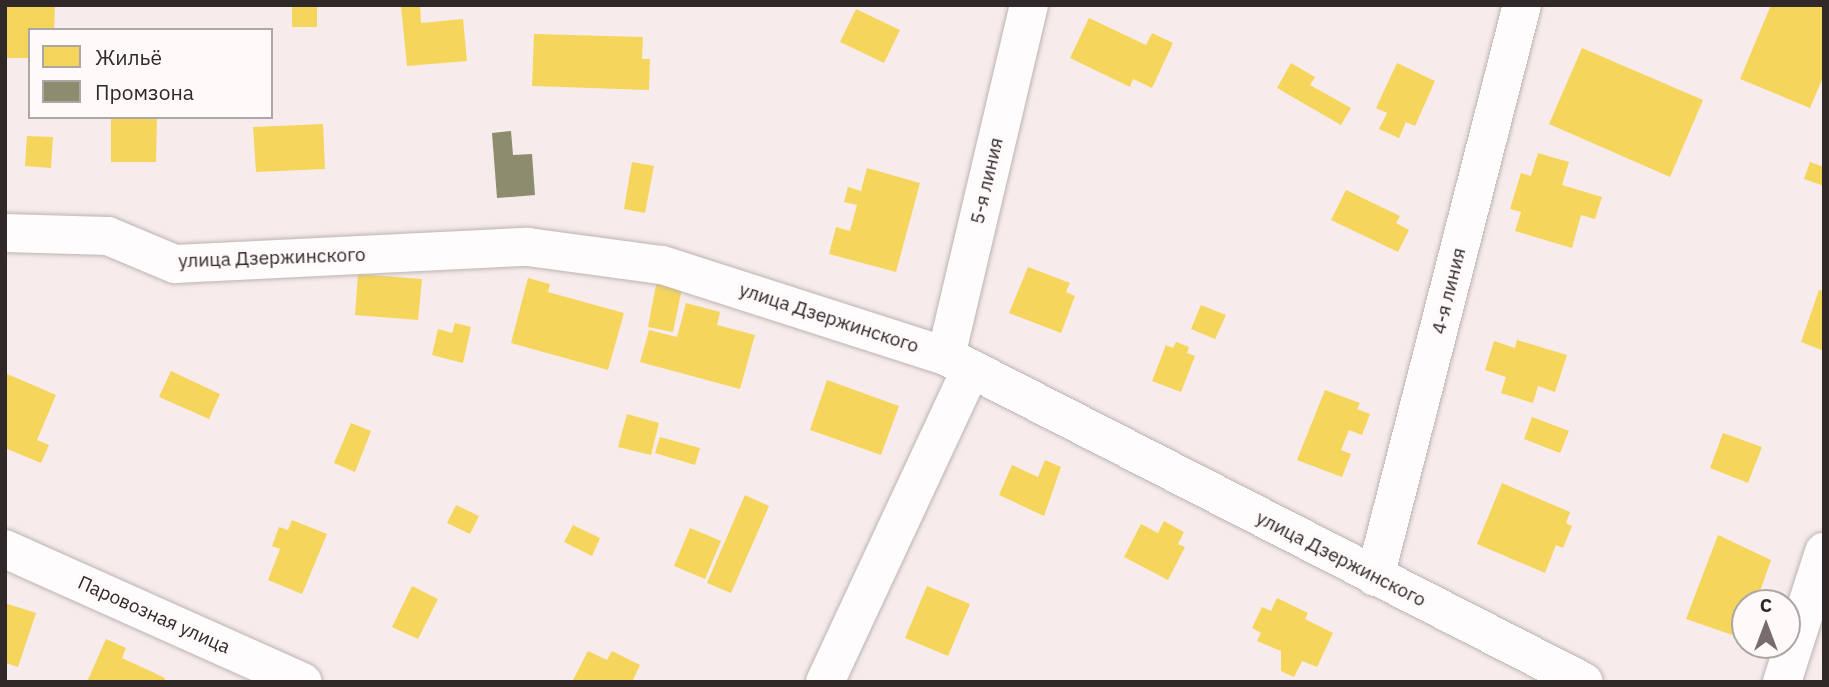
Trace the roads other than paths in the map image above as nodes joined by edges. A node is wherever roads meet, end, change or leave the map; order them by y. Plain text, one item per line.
1 (1029, 5) edge
2 (1522, 5) edge
3 (5, 233) edge
4 (959, 363) junction
5 (5, 549) edge
6 (1824, 551) edge
7 (1375, 577) junction
8 (303, 682) edge
9 (825, 682) edge
10 (1584, 682) edge
11 (1782, 682) edge

1 - 4 street, 5-я линия
2 - 7 street, 4-я линия
3 - 4 street, улица Дзержинского
4 - 7 street, улица Дзержинского
4 - 9 street, 5-я линия
5 - 8 street, Паровозная улица
6 - 11 street
7 - 10 street, улица Дзержинского

